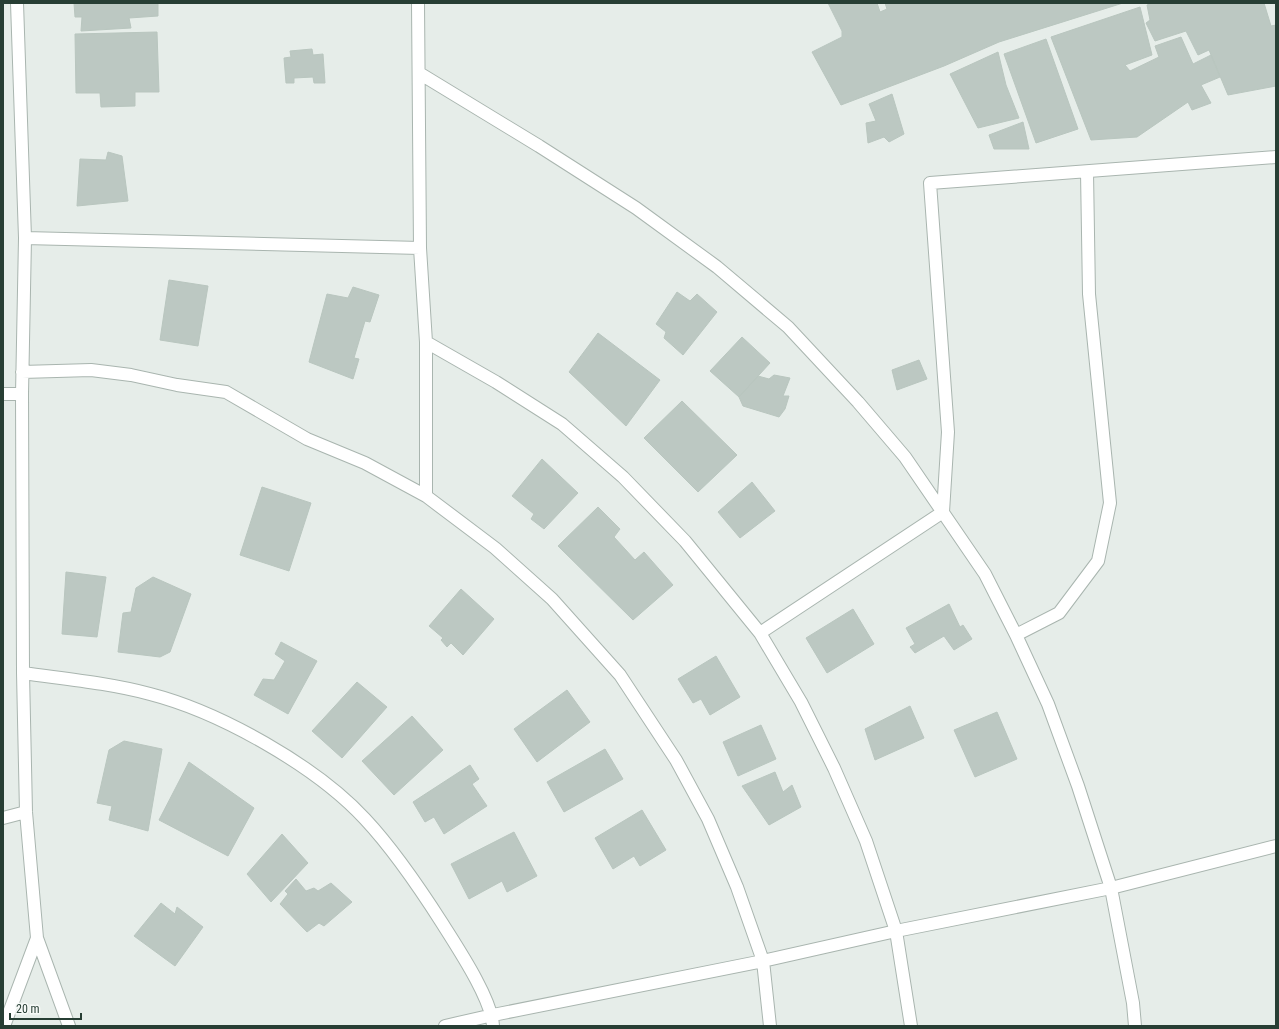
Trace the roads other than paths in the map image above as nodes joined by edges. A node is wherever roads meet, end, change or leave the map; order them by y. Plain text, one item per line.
1 (17, 3) edge
2 (418, 3) edge
3 (419, 73) junction
4 (1276, 156) edge
5 (1087, 172) junction
6 (25, 238) junction
7 (420, 248) junction
8 (426, 342) junction
9 (22, 372) junction
10 (3, 394) edge
11 (22, 394) junction
12 (426, 496) junction
13 (944, 512) junction
14 (760, 633) junction
15 (1016, 635) junction
16 (23, 673) junction
17 (26, 812) junction
18 (3, 818) edge
19 (1276, 846) edge
20 (1111, 888) junction
21 (896, 930) junction
22 (37, 938) junction
23 (763, 961) junction
24 (493, 1020) edge
25 (4, 1026) edge
26 (69, 1026) edge
27 (445, 1026) edge
28 (770, 1026) edge
29 (912, 1026) edge
30 (1135, 1026) edge

1 - 6 street
2 - 3 street
3 - 7 street
3 - 13 street
4 - 5 street
5 - 13 street
5 - 15 street
6 - 7 street
6 - 9 street
7 - 8 street
8 - 12 street
8 - 14 street
9 - 11 street
9 - 12 street
10 - 11 street
11 - 16 street
12 - 23 street
13 - 14 street
13 - 15 street
14 - 21 street
15 - 20 street
16 - 17 street
16 - 24 street
17 - 18 street
17 - 22 street
19 - 20 street
20 - 21 street
20 - 30 street
21 - 23 street
21 - 29 street
22 - 25 street
22 - 26 street
23 - 24 street
23 - 28 street
24 - 27 street

